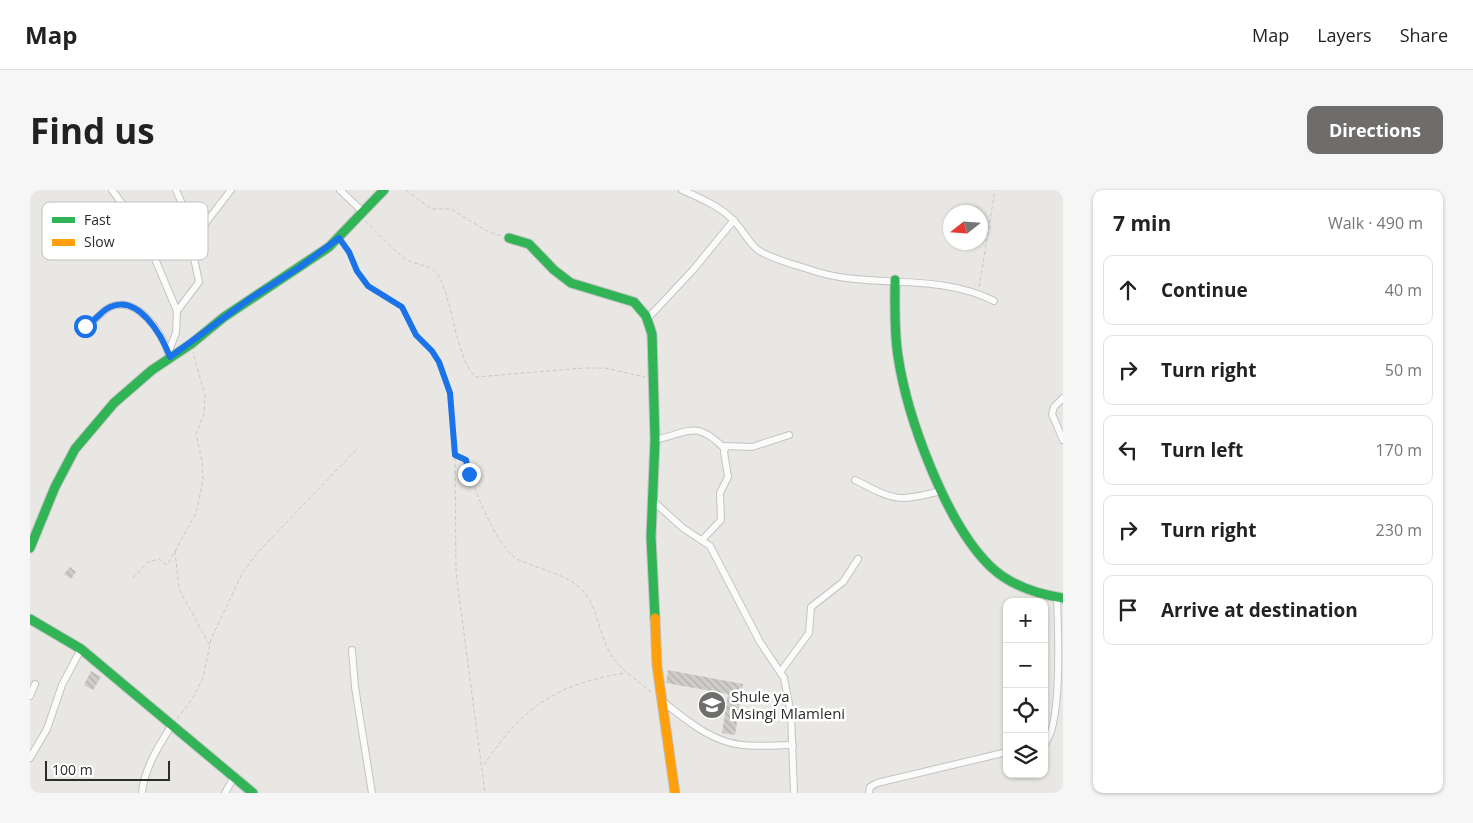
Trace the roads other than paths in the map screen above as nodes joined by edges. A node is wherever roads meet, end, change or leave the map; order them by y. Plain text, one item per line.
1 (112, 190) edge
2 (176, 190) edge
3 (231, 190) edge
4 (340, 190) edge
5 (384, 190) edge
6 (682, 190) edge
7 (121, 202) edge
8 (182, 202) edge
9 (361, 214) junction
10 (208, 220) edge
11 (734, 220) junction
12 (509, 238) road end
13 (155, 260) edge
14 (194, 260) edge
15 (895, 280) junction
16 (994, 301) dead end
17 (177, 311) junction
18 (648, 318) junction
19 (85, 326) dead end
20 (169, 355) junction
21 (1063, 398) edge
22 (790, 434) dead end
23 (656, 440) junction
24 (1063, 440) edge
25 (724, 448) junction
26 (855, 480) dead end
27 (941, 491) junction
28 (653, 501) junction
29 (702, 540) junction
30 (30, 548) edge
31 (858, 559) dead end
32 (1060, 597) edge
33 (30, 619) edge
34 (81, 649) junction
35 (352, 650) dead end
36 (781, 671) junction
37 (35, 684) dead end
38 (30, 696) edge
39 (662, 700) junction
40 (172, 725) junction
41 (1048, 740) edge
42 (793, 745) junction
43 (1003, 753) edge
44 (30, 758) edge
45 (234, 777) junction
46 (142, 793) edge
47 (225, 793) edge
48 (253, 793) edge
49 (372, 793) edge
50 (674, 793) edge
51 (794, 793) edge
52 (868, 793) edge

1 - 7 street
2 - 8 street
3 - 10 street
4 - 9 street
5 - 9 street
6 - 11 street
9 - 20 street
11 - 15 street
11 - 18 street
12 - 18 street
13 - 17 street
14 - 17 street
15 - 16 street
15 - 27 street
17 - 20 street
18 - 23 street
19 - 20 street
20 - 30 street
21 - 24 street
22 - 25 street
23 - 25 street
23 - 28 street
25 - 29 street
26 - 27 street
27 - 32 street
28 - 29 street
28 - 39 street
29 - 36 street
31 - 36 street
32 - 41 street
33 - 34 street
34 - 40 street
34 - 44 street
35 - 49 street
36 - 42 street
37 - 38 street
39 - 42 street
39 - 50 street
40 - 45 street
40 - 46 street
42 - 51 street
43 - 52 street
45 - 47 street
45 - 48 street

